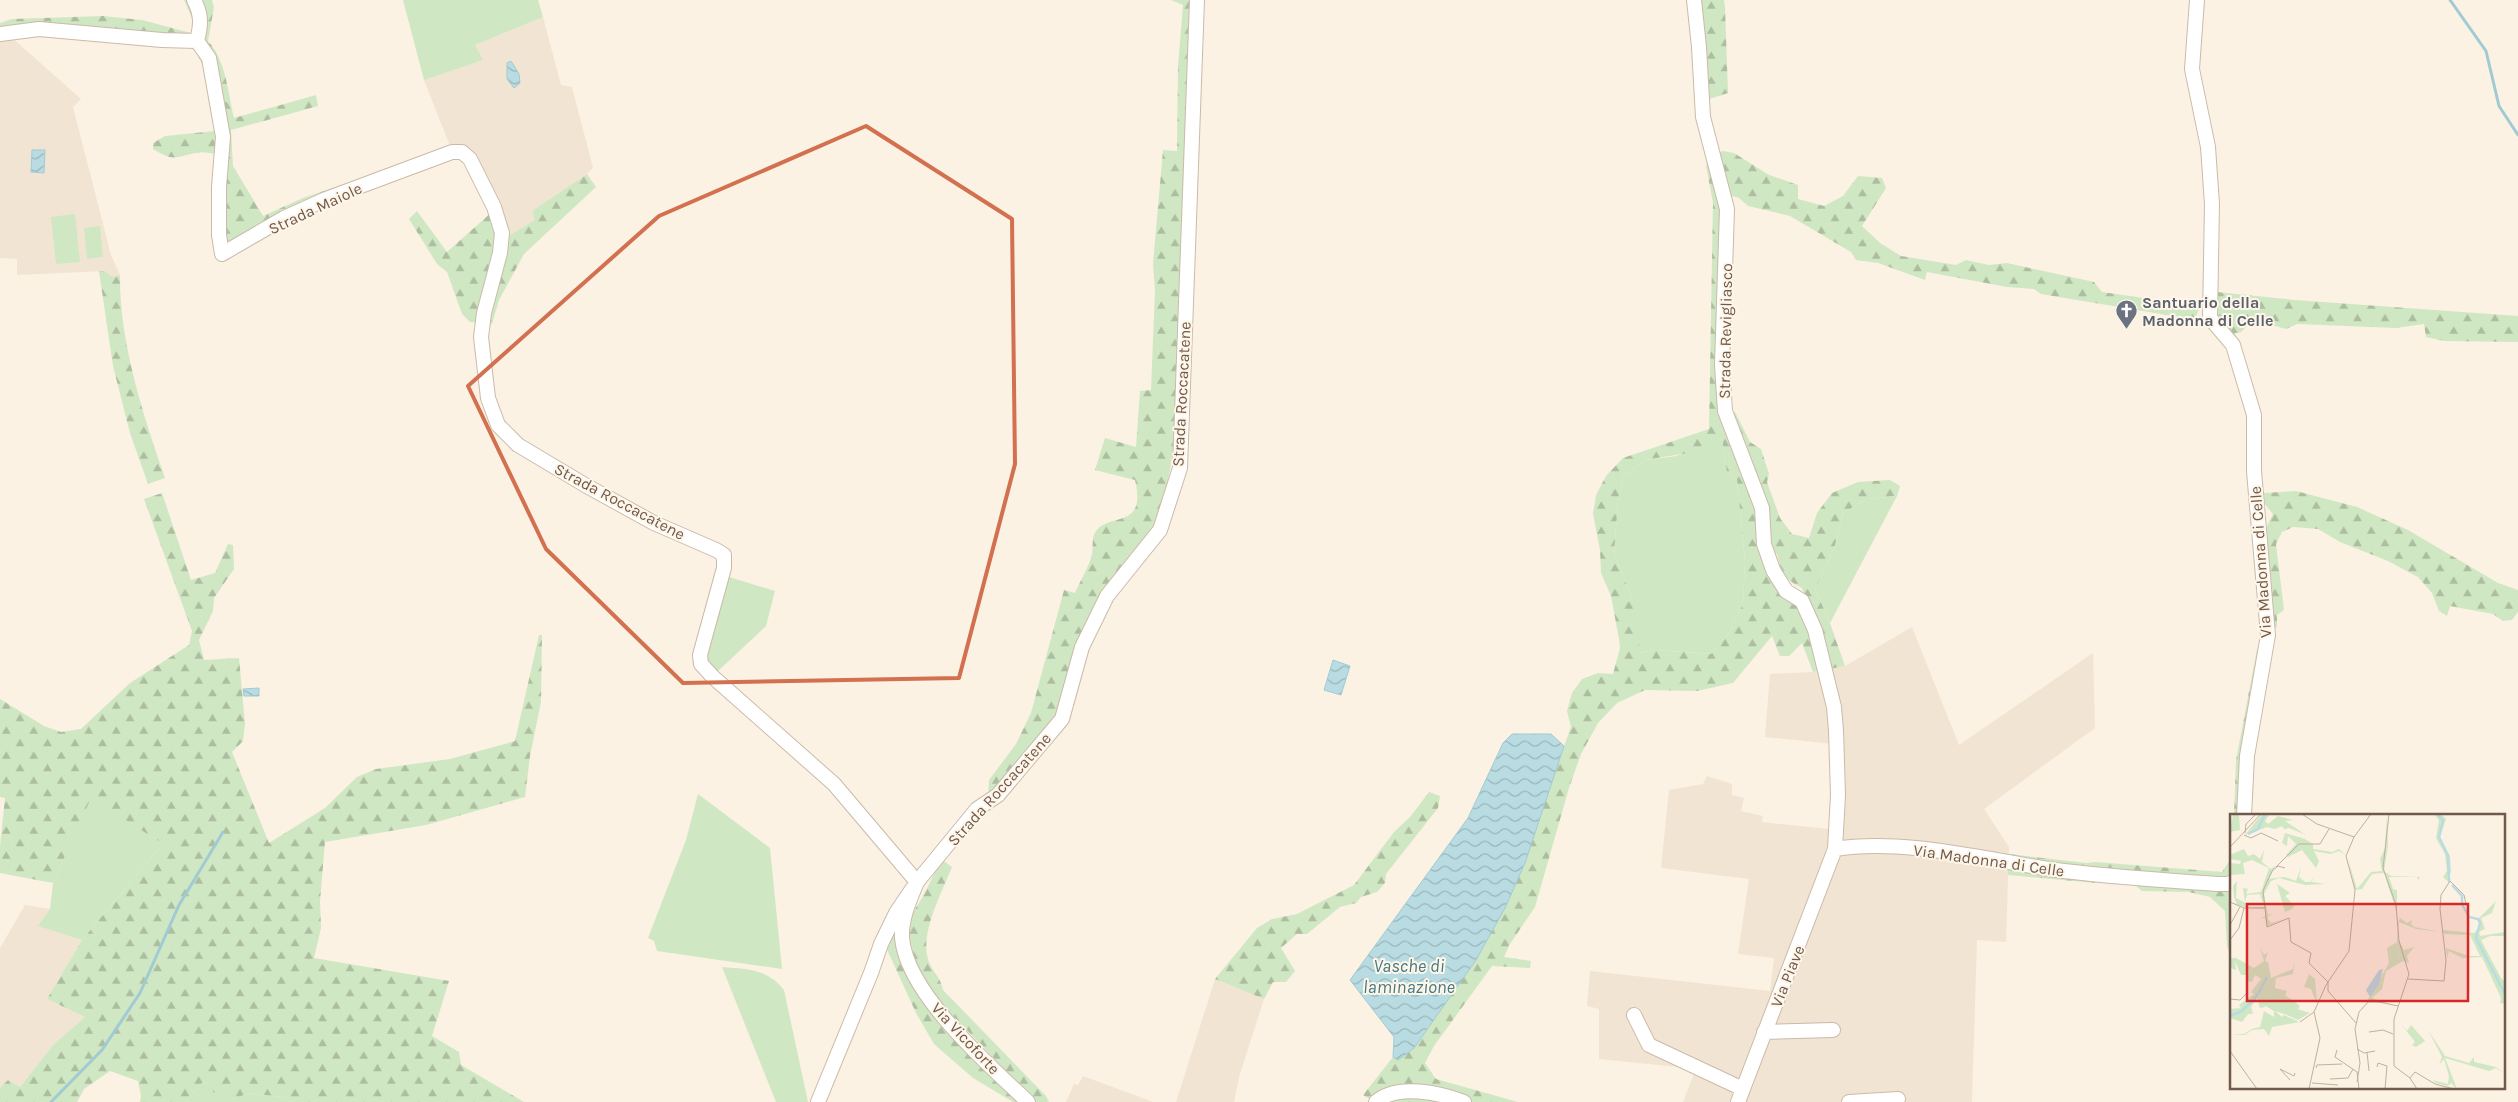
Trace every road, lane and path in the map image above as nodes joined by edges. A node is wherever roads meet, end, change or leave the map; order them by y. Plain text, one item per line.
1 (194, 0) edge
2 (1197, 0) edge
3 (1694, 0) edge
4 (2197, 0) edge
5 (0, 34) edge
6 (197, 41) junction
7 (486, 304) joint
8 (2244, 814) edge
9 (1835, 849) junction
10 (916, 882) junction
11 (2230, 882) edge
12 (1634, 1015) dead end
13 (1833, 1030) dead end
14 (1764, 1032) junction
15 (1740, 1096) edge
16 (1898, 1099) dead end
17 (818, 1102) edge
18 (1028, 1102) edge
19 (1376, 1102) edge
20 (1464, 1102) edge
21 (1849, 1102) edge

1 - 6 street
2 - 10 street, Strada Roccacatene
3 - 9 street, Strada Revigliasco
4 - 8 street, Via Madonna di Celle
5 - 6 street
6 - 7 street, Strada Maiole
7 - 10 street, Strada Roccacatene
9 - 11 street, Via Madonna di Celle
9 - 14 street, Via Piave
10 - 17 street, Strada Roccacatene
10 - 18 street, Via Vicoforte
12 - 15 street
13 - 14 street
14 - 15 street, Via Piave
16 - 21 street
19 - 20 street

